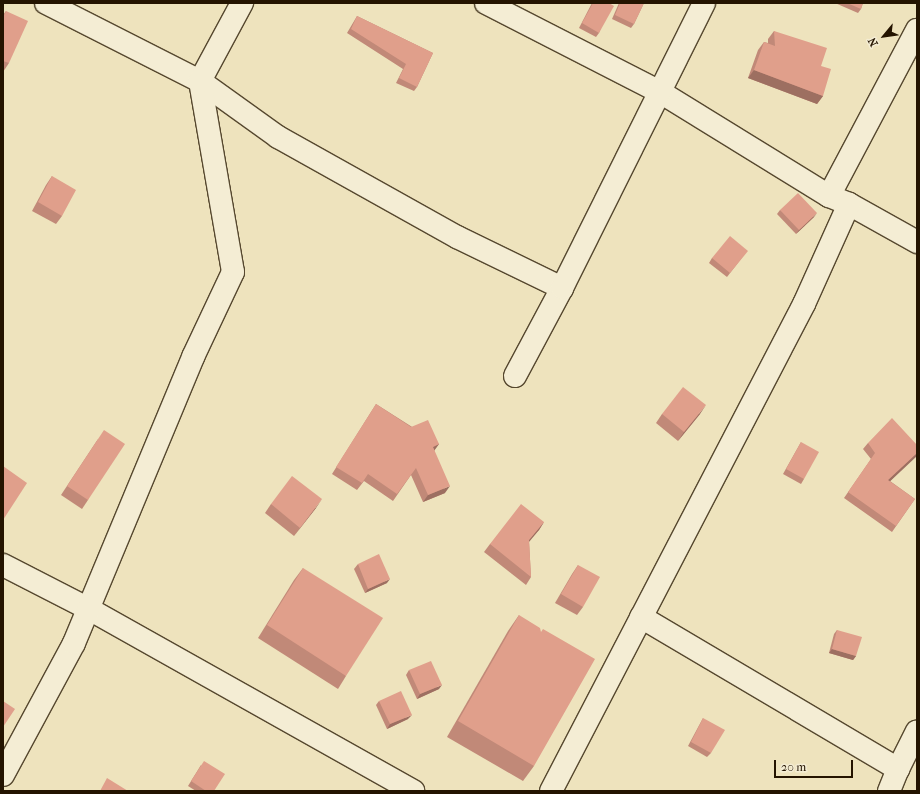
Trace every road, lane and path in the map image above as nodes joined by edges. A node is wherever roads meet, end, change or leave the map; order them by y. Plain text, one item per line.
1 (46, 3) edge
2 (242, 3) edge
3 (486, 3) edge
4 (704, 3) edge
5 (917, 30) edge
6 (200, 81) junction
7 (660, 92) junction
8 (829, 196) junction
9 (848, 204) junction
10 (917, 242) edge
11 (562, 288) junction
12 (514, 376) dead end
13 (3, 565) edge
14 (88, 609) junction
15 (641, 617) junction
16 (917, 731) edge
17 (898, 769) junction
18 (3, 775) edge
19 (413, 791) edge
20 (551, 791) edge
21 (889, 791) edge

1 - 6 street
2 - 6 street
3 - 7 street
4 - 7 street
5 - 8 street
6 - 11 street
6 - 14 street
7 - 8 street
7 - 11 street
8 - 9 street
9 - 10 street
9 - 15 street
11 - 12 street
13 - 14 street
14 - 18 street
14 - 19 street
15 - 17 street
15 - 20 street
16 - 17 street
17 - 21 street

